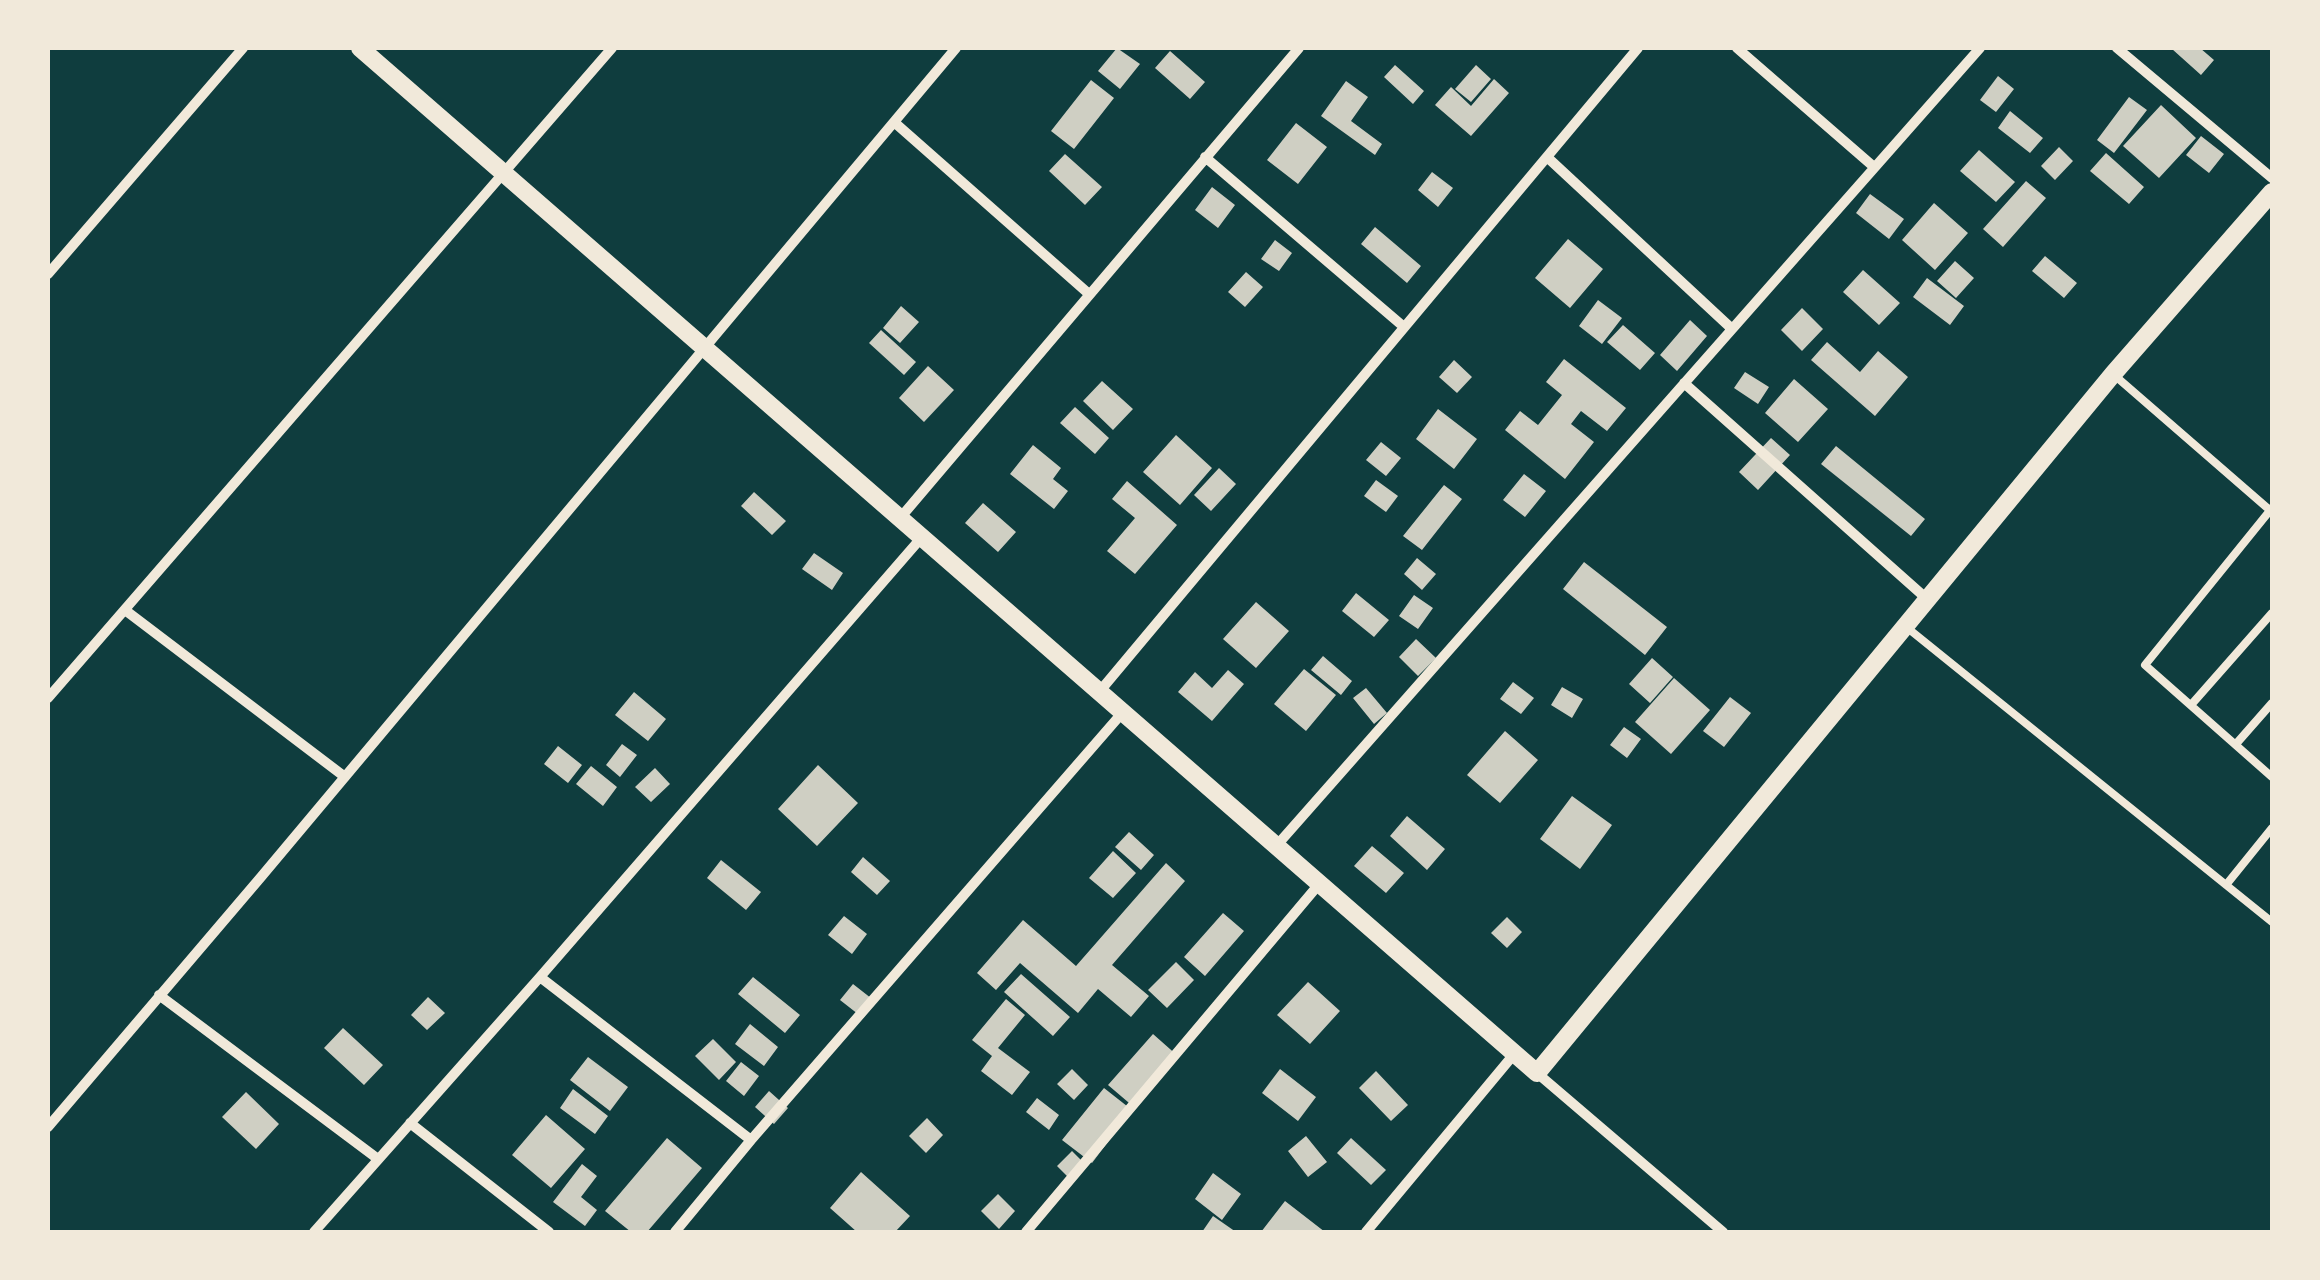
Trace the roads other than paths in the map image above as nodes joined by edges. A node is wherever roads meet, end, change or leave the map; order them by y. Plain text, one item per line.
1 (243, 48) edge
2 (360, 48) edge
3 (612, 48) edge
4 (956, 48) edge
5 (1298, 48) edge
6 (1638, 48) edge
7 (1737, 48) edge
8 (1980, 48) edge
9 (2117, 48) edge
10 (894, 122) junction
11 (1206, 157) junction
12 (1547, 157) junction
13 (1874, 167) junction
14 (502, 174) junction
15 (2272, 178) edge
16 (2272, 192) edge
17 (48, 274) edge
18 (1090, 294) junction
19 (1404, 327) junction
20 (1732, 328) junction
21 (705, 347) junction
22 (2113, 374) junction
23 (1684, 383) junction
24 (2272, 510) edge
25 (901, 517) junction
26 (922, 537) junction
27 (1927, 599) junction
28 (125, 610) junction
29 (2272, 612) edge
30 (1905, 626) junction
31 (1100, 691) junction
32 (48, 698) edge
33 (2272, 704) edge
34 (2191, 705) junction
35 (1123, 712) junction
36 (2236, 744) junction
37 (346, 777) junction
38 (2272, 777) edge
39 (2272, 828) edge
40 (1278, 844) junction
41 (1320, 883) junction
42 (2226, 885) junction
43 (2272, 922) edge
44 (540, 977) junction
45 (159, 995) junction
46 (1515, 1053) junction
47 (1538, 1073) junction
48 (410, 1123) junction
49 (48, 1127) edge
50 (751, 1140) junction
51 (378, 1159) junction
52 (314, 1232) edge
53 (549, 1232) edge
54 (676, 1232) edge
55 (1026, 1232) edge
56 (1366, 1232) edge
57 (1723, 1232) edge

1 - 17 street
2 - 14 street
3 - 14 street
4 - 10 street
5 - 11 street
6 - 12 street
7 - 13 street
8 - 13 street
9 - 15 street
10 - 18 street
10 - 21 street
11 - 18 street
11 - 19 street
12 - 19 street
12 - 20 street
13 - 20 street
14 - 21 street
14 - 28 street
16 - 22 street
18 - 25 street
19 - 31 street
20 - 23 street
21 - 25 street
21 - 37 street
22 - 24 lane
22 - 27 street
23 - 27 street
23 - 40 street
24 - 34 lane
25 - 26 street
26 - 31 street
26 - 44 street
27 - 30 street
28 - 32 street
28 - 37 street
29 - 34 lane
30 - 42 lane
30 - 47 street
31 - 35 street
33 - 36 lane
34 - 36 lane
35 - 40 street
35 - 50 street
36 - 38 lane
37 - 45 street
39 - 42 lane
40 - 41 street
41 - 46 street
41 - 55 street
42 - 43 lane
44 - 48 street
44 - 50 street
45 - 49 street
45 - 51 street
46 - 47 street
46 - 56 street
47 - 57 street
48 - 51 street
48 - 53 street
50 - 54 street
51 - 52 street

